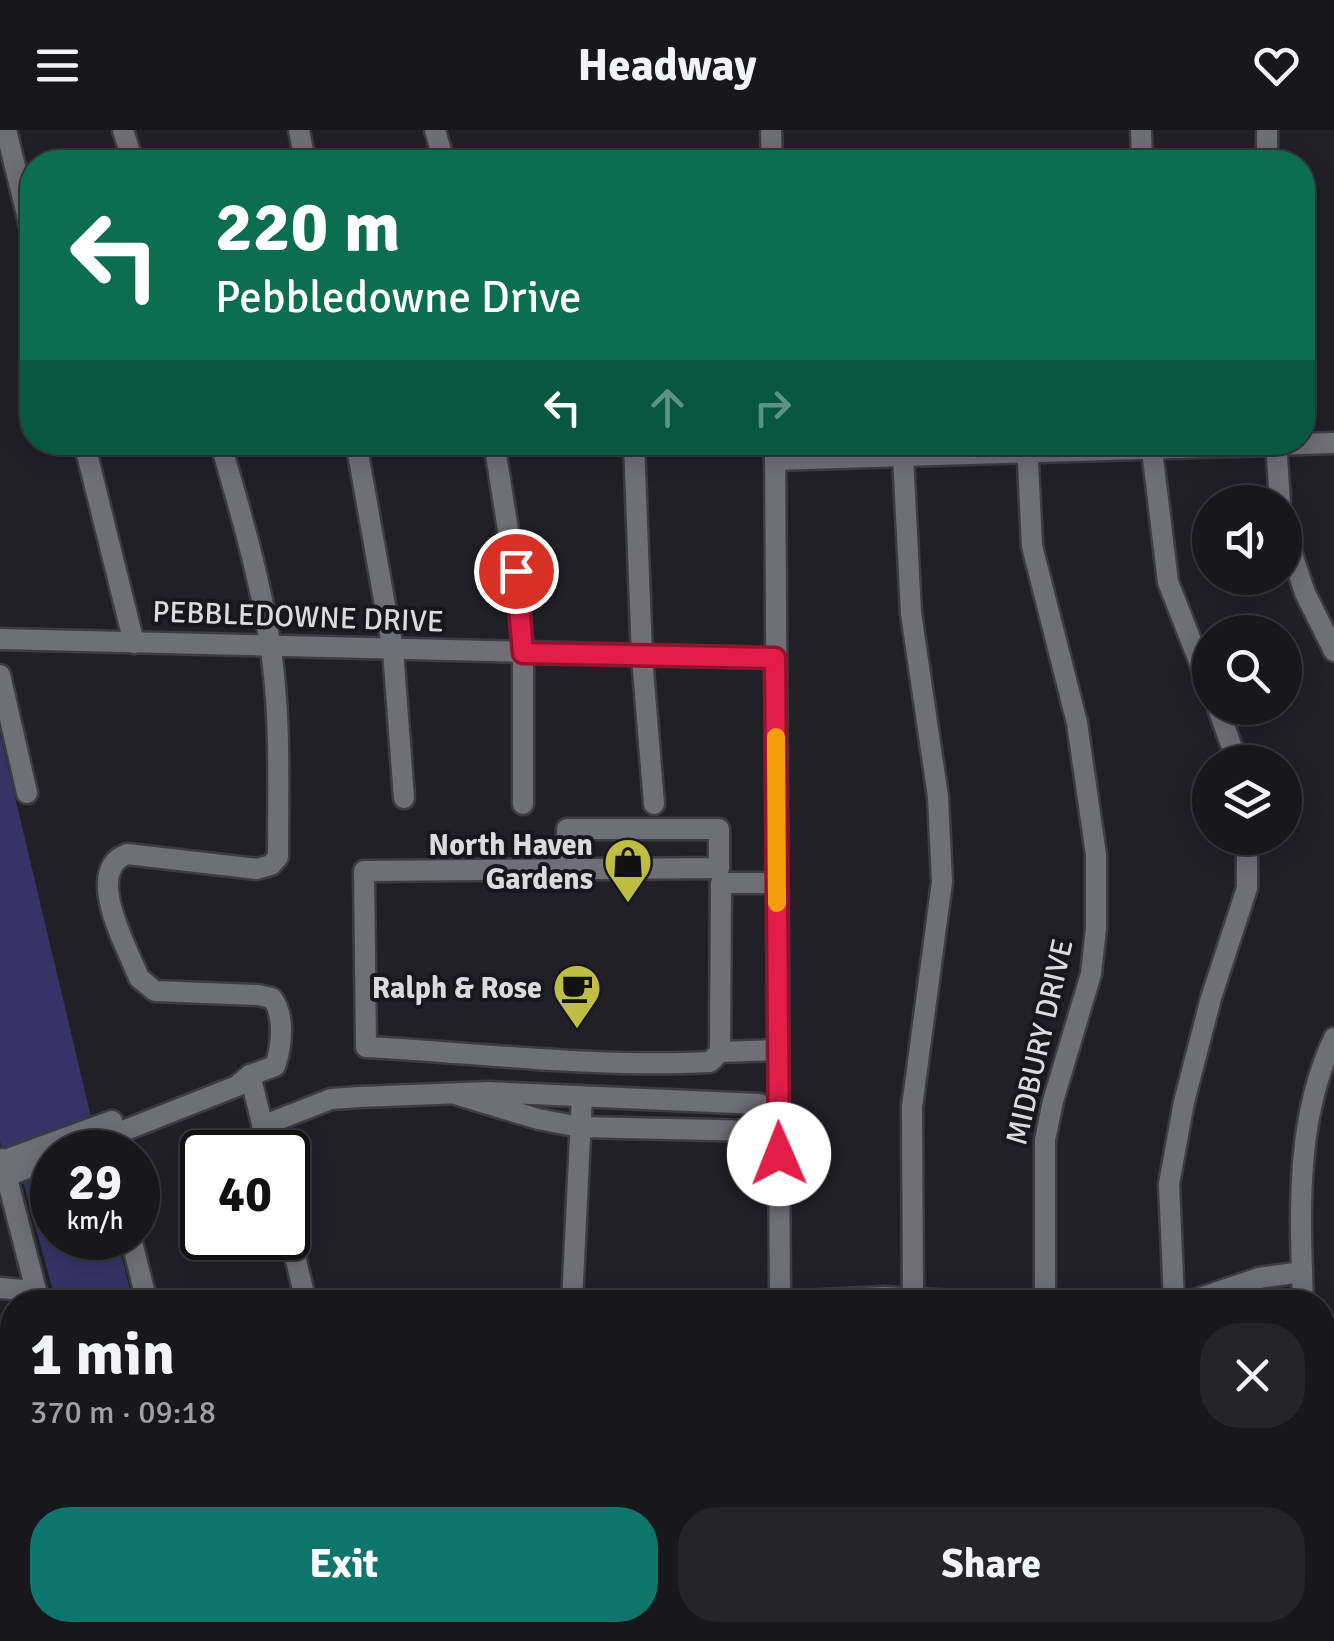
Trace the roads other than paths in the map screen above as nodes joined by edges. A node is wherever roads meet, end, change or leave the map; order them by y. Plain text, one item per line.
1 (6, 130) edge
2 (20, 187) edge
3 (87, 455) edge
4 (224, 455) edge
5 (358, 455) edge
6 (496, 455) edge
7 (634, 455) edge
8 (775, 455) edge
9 (904, 455) edge
10 (1027, 455) edge
11 (1152, 455) edge
12 (1277, 455) edge
13 (1279, 485) edge
14 (1302, 584) edge
15 (0, 639) edge
16 (134, 643) junction
17 (1192, 643) edge
18 (270, 647) junction
19 (393, 650) junction
20 (1334, 651) edge
21 (523, 653) junction
22 (642, 656) junction
23 (775, 658) junction
24 (0, 675) edge
25 (27, 792) dead end
26 (404, 798) dead end
27 (523, 804) dead end
28 (654, 804) dead end
29 (1247, 855) edge
30 (568, 869) junction
31 (720, 876) junction
32 (777, 883) junction
33 (1334, 1038) edge
34 (778, 1050) junction
35 (720, 1052) junction
36 (250, 1075) junction
37 (458, 1096) junction
38 (582, 1097) junction
39 (689, 1103) junction
40 (778, 1118) junction
41 (262, 1126) junction
42 (580, 1127) junction
43 (126, 1130) edge
44 (263, 1130) edge
45 (689, 1130) junction
46 (30, 1154) edge
47 (1, 1164) edge
48 (30, 1168) edge
49 (136, 1260) edge
50 (296, 1260) edge
51 (1302, 1272) junction
52 (36, 1290) edge
53 (144, 1290) edge
54 (303, 1290) edge
55 (573, 1290) edge
56 (780, 1290) edge
57 (913, 1290) edge
58 (1044, 1290) edge
59 (1173, 1290) edge
60 (1224, 1290) edge
61 (1303, 1290) edge

1 - 2 street
3 - 16 street
4 - 18 street
5 - 19 street
6 - 21 street
7 - 22 street
8 - 23 street
9 - 57 street
10 - 58 street, MIDBURY DRIVE
11 - 17 street
12 - 13 street
14 - 20 street
15 - 16 street, PEBBLEDOWNE DRIVE
16 - 18 street, PEBBLEDOWNE DRIVE
18 - 19 street, PEBBLEDOWNE DRIVE
18 - 36 street
19 - 21 street, PEBBLEDOWNE DRIVE
19 - 26 street
21 - 22 street, PEBBLEDOWNE DRIVE
21 - 27 street
22 - 23 street, PEBBLEDOWNE DRIVE
22 - 28 street
23 - 32 street
24 - 25 street
29 - 59 street
30 - 31 street
30 - 31 street
30 - 35 street
31 - 32 street
31 - 35 street
32 - 34 street
33 - 51 street
34 - 35 street
34 - 40 street
36 - 41 street
36 - 43 street
37 - 38 street
37 - 41 street
37 - 42 street
38 - 39 street
38 - 42 street
39 - 40 street
39 - 45 street
40 - 45 street
40 - 56 street
41 - 44 street
42 - 45 street
42 - 55 street
46 - 47 street
47 - 48 street
47 - 52 street
49 - 53 street
50 - 54 street
51 - 60 street
51 - 61 street

